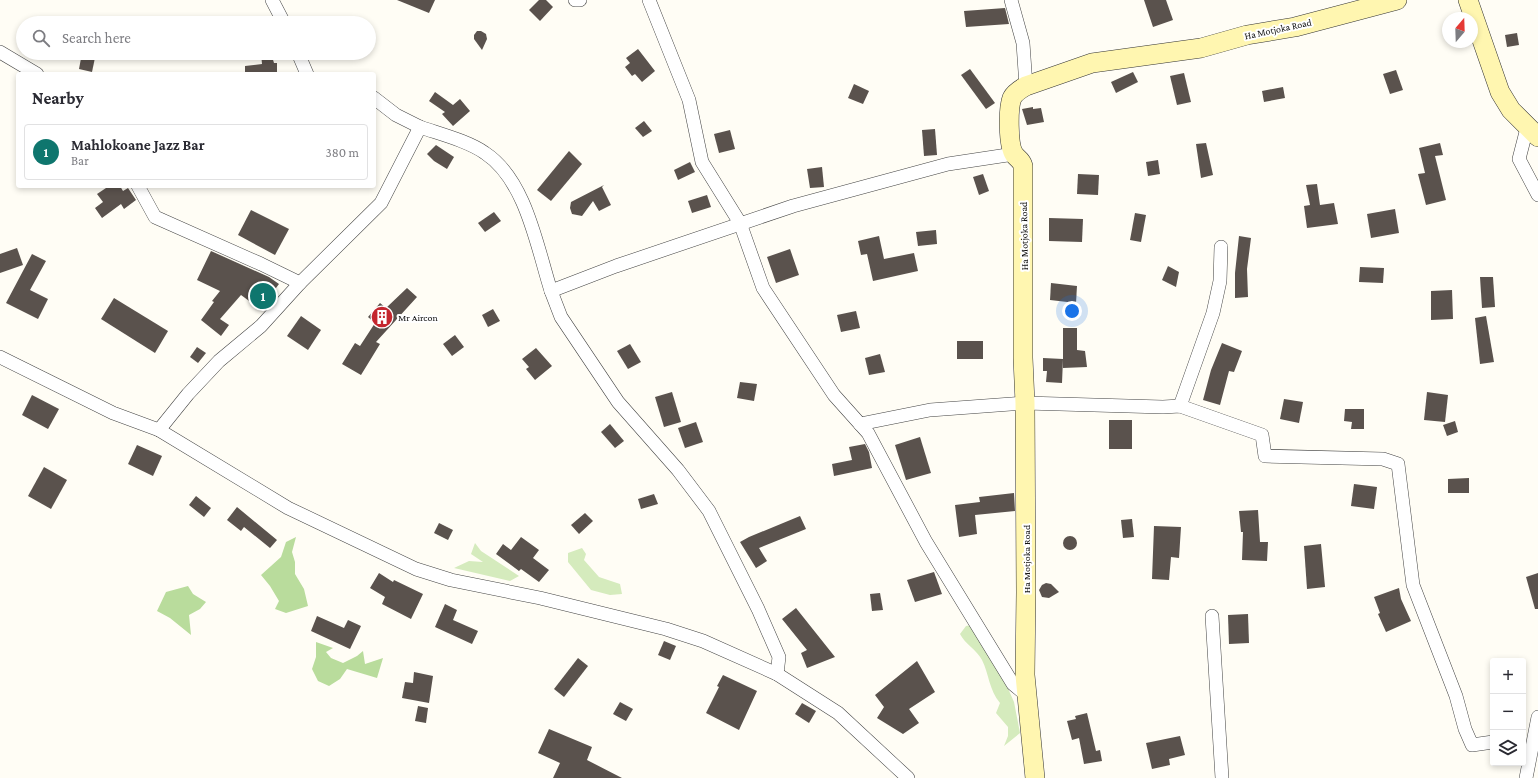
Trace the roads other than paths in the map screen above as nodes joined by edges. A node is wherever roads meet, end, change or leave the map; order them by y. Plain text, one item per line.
1 (272, 0) edge
2 (575, 0) edge
3 (580, 0) edge
4 (649, 0) edge
5 (1011, 0) edge
6 (1397, 0) edge
7 (1468, 0) edge
8 (280, 16) edge
9 (0, 52) edge
10 (301, 60) edge
11 (33, 72) edge
12 (306, 72) edge
13 (1026, 86) junction
14 (376, 100) edge
15 (420, 127) junction
16 (1533, 133) edge
17 (1014, 154) junction
18 (139, 188) edge
19 (1538, 195) edge
20 (740, 223) junction
21 (1221, 247) dead end
22 (300, 283) junction
23 (551, 291) junction
24 (0, 357) edge
25 (1025, 403) junction
26 (1180, 406) junction
27 (860, 424) junction
28 (159, 430) junction
29 (1212, 616) dead end
30 (777, 674) junction
31 (1026, 694) junction
32 (1538, 717) edge
33 (1528, 734) edge
34 (1490, 742) edge
35 (908, 778) edge
36 (1035, 778) edge
37 (1222, 778) edge
38 (1526, 778) edge

1 - 8 street
2 - 3 street
4 - 20 street
5 - 13 street
6 - 13 street, Ha Motjoka Road
7 - 16 street
9 - 11 street
10 - 12 street
13 - 17 street, Ha Motjoka Road
14 - 15 street
15 - 22 street
15 - 23 street
16 - 19 street
17 - 20 street
17 - 25 street, Ha Motjoka Road
18 - 22 street
20 - 23 street
20 - 27 street
21 - 26 street
22 - 28 street
23 - 30 street
24 - 28 street
25 - 26 street
25 - 27 street
25 - 31 street, Ha Motjoka Road
26 - 34 street
27 - 31 street
28 - 30 street
29 - 37 street
30 - 35 street
31 - 36 street, Ha Motjoka Road
32 - 33 street
33 - 38 street

